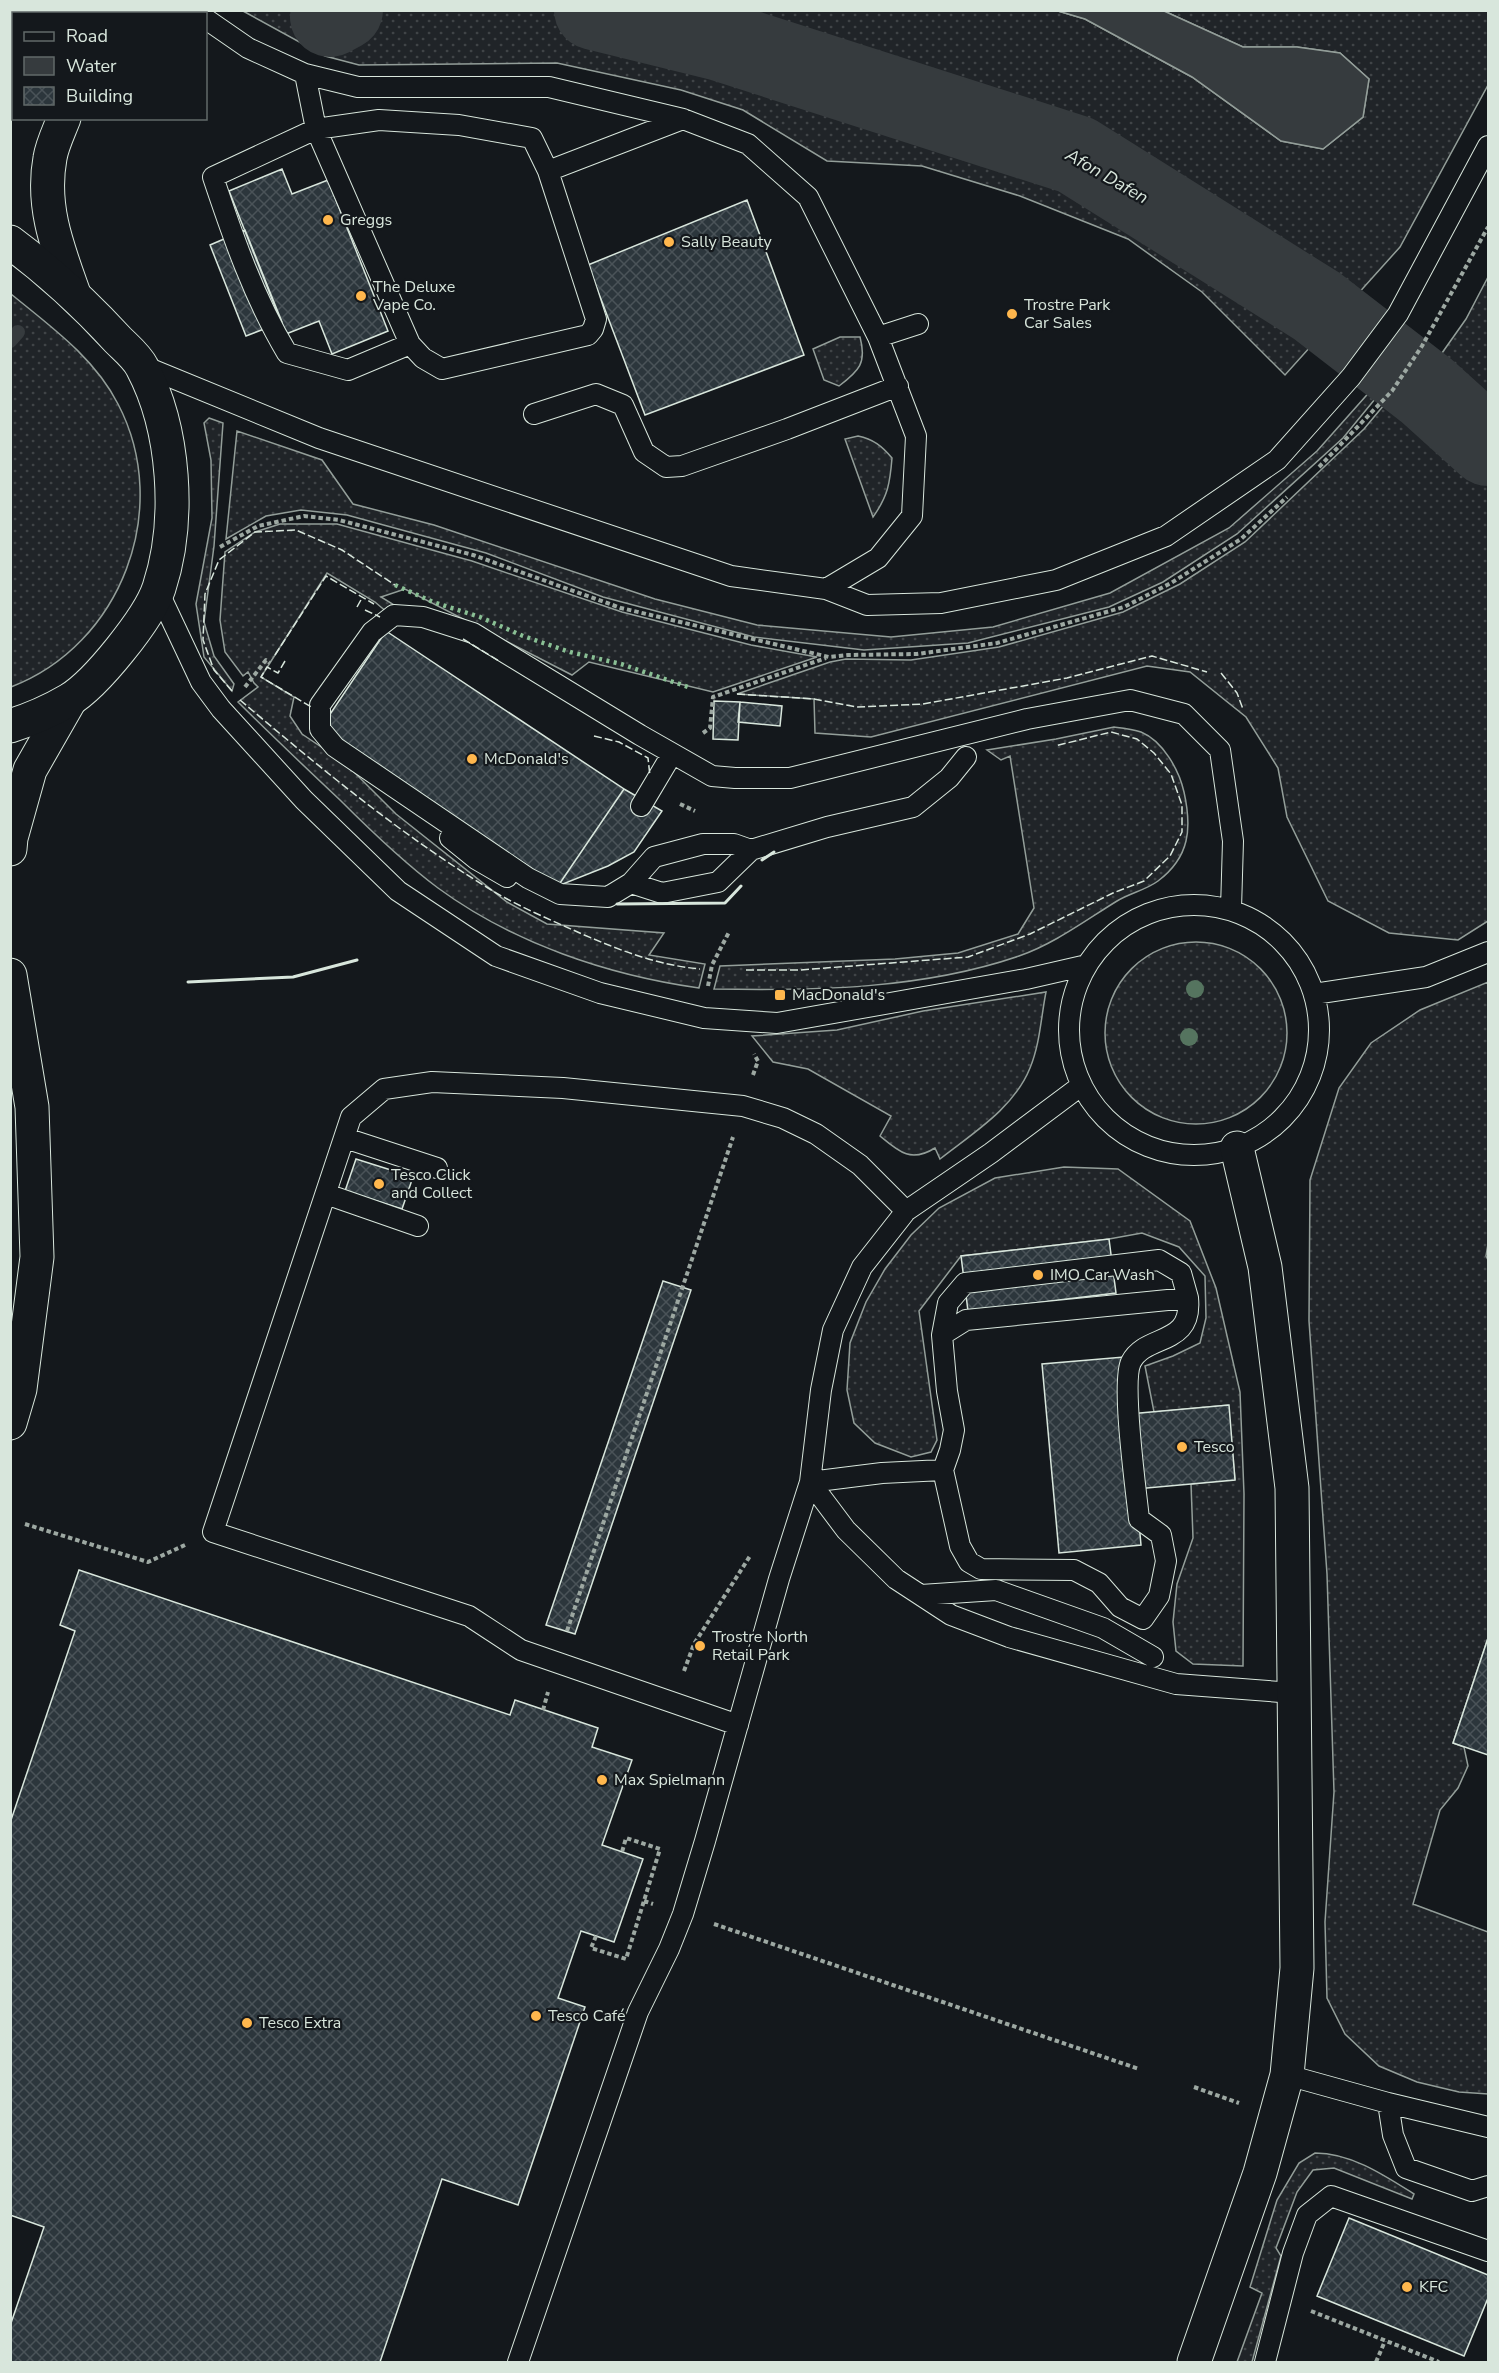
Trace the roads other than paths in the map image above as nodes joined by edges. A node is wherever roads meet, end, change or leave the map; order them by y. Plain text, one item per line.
1 (207, 20) edge
2 (305, 74) junction
3 (684, 119) junction
4 (63, 120) edge
5 (316, 129) junction
6 (1488, 146) edge
7 (548, 171) junction
8 (10, 242) edge
9 (74, 294) junction
10 (918, 324) dead end
11 (878, 337) junction
12 (410, 344) junction
13 (141, 365) junction
14 (898, 386) junction
15 (534, 414) dead end
16 (826, 589) junction
17 (158, 591) junction
18 (70, 700) junction
19 (10, 726) edge
20 (961, 734) junction
21 (672, 754) junction
22 (641, 806) dead end
23 (428, 809) junction
24 (10, 849) edge
25 (751, 850) junction
26 (631, 883) junction
27 (1230, 909) junction
28 (613, 910) dead end
29 (1488, 952) edge
30 (1087, 965) junction
31 (10, 975) edge
32 (1314, 994) junction
33 (1082, 1085) junction
34 (345, 1138) junction
35 (1237, 1148) junction
36 (437, 1168) dead end
37 (326, 1194) junction
38 (906, 1211) junction
39 (418, 1226) dead end
40 (1188, 1298) junction
41 (942, 1335) junction
42 (10, 1423) edge
43 (943, 1470) junction
44 (810, 1482) junction
45 (921, 1594) junction
46 (1143, 1619) junction
47 (1153, 1657) junction
48 (1176, 1684) junction
49 (1294, 1693) junction
50 (738, 1725) junction
51 (1287, 2075) junction
52 (1388, 2103) junction
53 (1488, 2127) edge
54 (1488, 2186) edge
55 (1488, 2251) edge
56 (518, 2362) edge
57 (1194, 2362) edge
58 (1265, 2362) edge

1 - 2 lane
2 - 3 lane
2 - 5 lane
3 - 7 lane
3 - 11 lane
4 - 9 main road
5 - 7 lane
5 - 12 lane
5 - 12 lane
6 - 16 lane
7 - 12 lane
8 - 9 main road
9 - 13 main road
10 - 11 lane
11 - 14 lane
13 - 16 lane
13 - 17 main road
14 - 15 lane
14 - 16 lane
17 - 18 main road
17 - 30 lane
18 - 19 main road
18 - 24 main road
20 - 21 lane
20 - 25 lane
20 - 27 lane
21 - 22 lane
21 - 23 lane
23 - 26 lane
23 - 28 lane
25 - 26 lane
25 - 26 lane
27 - 30 lane
27 - 32 lane
29 - 32 lane
30 - 33 lane
31 - 42 main road
32 - 35 lane
33 - 35 lane
33 - 38 lane
34 - 36 lane
34 - 37 lane
34 - 38 lane
35 - 49 main road
37 - 39 lane
37 - 50 lane
38 - 44 lane
40 - 41 lane
40 - 41 lane
40 - 46 lane
41 - 43 lane
43 - 44 lane
43 - 46 lane
44 - 45 lane
44 - 50 lane
45 - 47 lane
45 - 48 lane
46 - 47 lane
47 - 48 lane
48 - 49 lane
49 - 51 main road
50 - 56 lane
51 - 52 lane
51 - 57 main road
52 - 53 lane
52 - 54 lane
55 - 58 lane

